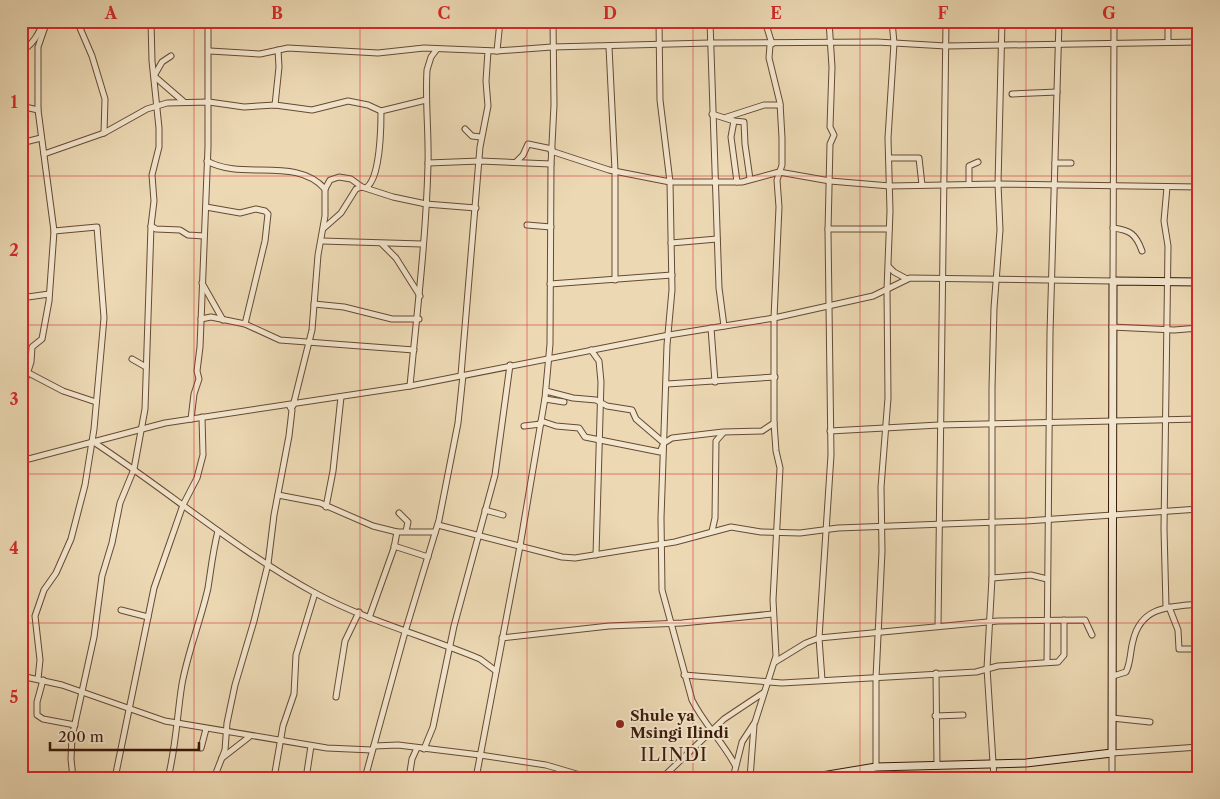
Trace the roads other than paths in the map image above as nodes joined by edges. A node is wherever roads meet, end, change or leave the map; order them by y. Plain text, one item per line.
1 (43, 21) edge
2 (47, 21) edge
3 (78, 21) edge
4 (151, 21) edge
5 (208, 21) edge
6 (500, 21) edge
7 (553, 21) edge
8 (659, 21) edge
9 (710, 21) edge
10 (765, 21) edge
11 (829, 21) edge
12 (892, 21) edge
13 (946, 21) edge
14 (1002, 21) edge
15 (1059, 21) edge
16 (1114, 21) edge
17 (1168, 21) edge
18 (829, 42) junction
19 (1168, 42) junction
20 (1199, 42) edge
21 (710, 43) junction
22 (894, 43) junction
23 (658, 44) junction
24 (772, 44) junction
25 (1002, 44) junction
26 (1057, 45) junction
27 (1114, 45) junction
28 (552, 46) junction
29 (946, 46) junction
30 (610, 47) junction
31 (437, 49) junction
32 (21, 50) edge
33 (278, 50) junction
34 (210, 51) junction
35 (488, 51) junction
36 (497, 51) junction
37 (171, 56) dead end
38 (154, 76) junction
39 (1057, 92) junction
40 (1012, 94) dead end
41 (426, 100) junction
42 (184, 102) junction
43 (209, 102) junction
44 (157, 105) junction
45 (275, 105) junction
46 (780, 105) junction
47 (21, 106) edge
48 (38, 110) junction
49 (381, 111) junction
50 (712, 114) junction
51 (727, 117) junction
52 (734, 121) junction
53 (465, 129) dead end
54 (104, 133) junction
55 (481, 137) junction
56 (41, 138) junction
57 (21, 143) edge
58 (552, 150) junction
59 (44, 154) junction
60 (889, 158) junction
61 (207, 161) junction
62 (480, 162) junction
63 (978, 162) dead end
64 (1055, 162) junction
65 (516, 163) junction
66 (1071, 163) dead end
67 (428, 164) junction
68 (551, 164) junction
69 (615, 170) junction
70 (780, 172) junction
71 (750, 179) junction
72 (830, 181) junction
73 (670, 182) junction
74 (737, 182) junction
75 (714, 183) junction
76 (943, 184) junction
77 (969, 184) junction
78 (998, 184) junction
79 (922, 185) junction
80 (890, 186) junction
81 (1054, 186) junction
82 (1114, 186) junction
83 (365, 187) junction
84 (1167, 187) junction
85 (1199, 187) edge
86 (325, 189) junction
87 (426, 204) junction
88 (206, 207) junction
89 (476, 208) junction
90 (527, 225) dead end
91 (151, 226) junction
92 (551, 227) junction
93 (1113, 228) junction
94 (324, 229) junction
95 (828, 229) junction
96 (889, 229) junction
97 (54, 231) junction
98 (1195, 234) dead end
99 (204, 236) junction
100 (717, 239) junction
101 (322, 242) junction
102 (671, 243) junction
103 (382, 244) junction
104 (422, 244) junction
105 (1142, 250) dead end
106 (1199, 256) edge
107 (888, 267) junction
108 (672, 274) junction
109 (943, 278) junction
110 (995, 278) junction
111 (907, 279) junction
112 (615, 280) junction
113 (1051, 280) junction
114 (1112, 281) junction
115 (1166, 282) junction
116 (1199, 282) edge
117 (202, 283) junction
118 (550, 284) junction
119 (887, 290) junction
120 (49, 294) junction
121 (420, 296) junction
122 (21, 298) edge
123 (314, 304) junction
124 (828, 306) junction
125 (774, 318) junction
126 (418, 319) junction
127 (201, 320) junction
128 (223, 320) junction
129 (244, 324) junction
130 (724, 326) junction
131 (1112, 327) junction
132 (711, 328) junction
133 (1199, 328) edge
134 (1168, 329) junction
135 (669, 335) junction
136 (309, 342) junction
137 (414, 350) junction
138 (591, 350) junction
139 (549, 358) junction
140 (132, 359) dead end
141 (510, 365) junction
142 (146, 367) junction
143 (21, 368) edge
144 (28, 372) junction
145 (462, 375) junction
146 (775, 377) junction
147 (715, 382) junction
148 (667, 384) junction
149 (410, 386) junction
150 (546, 391) junction
151 (21, 393) edge
152 (341, 397) junction
153 (545, 399) junction
154 (96, 402) junction
155 (564, 402) dead end
156 (601, 402) junction
157 (294, 403) junction
158 (202, 417) junction
159 (191, 419) junction
160 (1199, 419) edge
161 (1111, 421) junction
162 (1165, 421) junction
163 (541, 422) junction
164 (1049, 422) junction
165 (774, 423) junction
166 (939, 425) junction
167 (992, 425) junction
168 (524, 426) dead end
169 (885, 427) junction
170 (140, 429) junction
171 (830, 431) junction
172 (723, 432) junction
173 (600, 439) junction
174 (92, 441) junction
175 (664, 443) junction
176 (21, 461) edge
177 (134, 469) junction
178 (21, 488) edge
179 (278, 495) junction
180 (183, 506) junction
181 (326, 508) junction
182 (1199, 509) edge
183 (485, 510) junction
184 (1165, 512) junction
185 (399, 513) dead end
186 (1111, 514) junction
187 (503, 515) dead end
188 (1049, 520) junction
189 (990, 523) junction
190 (938, 524) junction
191 (438, 525) junction
192 (882, 527) junction
193 (218, 531) junction
194 (406, 531) junction
195 (712, 531) junction
196 (826, 531) junction
197 (397, 532) junction
198 (435, 532) junction
199 (775, 532) junction
200 (477, 535) junction
201 (661, 544) junction
202 (394, 546) junction
203 (520, 546) junction
204 (596, 555) junction
205 (428, 557) junction
206 (268, 564) junction
207 (992, 578) junction
208 (1047, 579) junction
209 (315, 592) junction
210 (1199, 604) edge
211 (1168, 607) junction
212 (121, 610) dead end
213 (359, 612) junction
214 (773, 614) junction
215 (148, 617) junction
216 (369, 618) junction
217 (1047, 619) junction
218 (1064, 620) junction
219 (989, 622) junction
220 (670, 623) junction
221 (938, 626) junction
222 (878, 631) junction
223 (405, 632) junction
224 (1092, 635) dead end
225 (502, 638) junction
226 (819, 638) junction
227 (450, 649) junction
228 (1199, 649) edge
229 (775, 662) junction
230 (1047, 662) junction
231 (987, 668) junction
232 (496, 670) junction
233 (936, 673) junction
234 (684, 675) junction
235 (21, 676) edge
236 (1113, 676) junction
237 (876, 678) junction
238 (40, 679) junction
239 (822, 680) junction
240 (766, 682) junction
241 (83, 692) junction
242 (763, 692) junction
243 (336, 697) dead end
244 (130, 708) junction
245 (963, 715) dead end
246 (935, 716) junction
247 (1112, 718) junction
248 (755, 722) junction
249 (1150, 722) dead end
250 (177, 724) junction
251 (75, 725) junction
252 (206, 729) junction
253 (711, 731) junction
254 (226, 733) junction
255 (250, 737) junction
256 (282, 741) junction
257 (311, 746) junction
258 (1199, 747) edge
259 (201, 748) dead end
260 (373, 748) junction
261 (417, 748) junction
262 (424, 749) junction
263 (1112, 753) junction
264 (480, 754) junction
265 (222, 759) junction
266 (992, 764) junction
267 (736, 766) junction
268 (876, 767) junction
269 (937, 767) junction
270 (307, 772) dead end
271 (73, 778) edge
272 (115, 778) edge
273 (168, 778) edge
274 (214, 778) edge
275 (274, 778) edge
276 (365, 778) edge
277 (409, 778) edge
278 (476, 778) edge
279 (590, 778) edge
280 (662, 778) edge
281 (733, 778) edge
282 (750, 778) edge
283 (810, 778) edge
284 (994, 778) edge
285 (1112, 778) edge

1 - 32 street
2 - 48 street
3 - 54 street
4 - 38 street
5 - 34 street
6 - 36 street
7 - 28 street
8 - 23 street
9 - 21 street
10 - 24 street
11 - 18 street
12 - 22 street
13 - 29 street
14 - 25 street
15 - 26 street
16 - 27 street
17 - 19 street
18 - 22 street
18 - 24 street
18 - 72 street
19 - 20 street
19 - 27 street
21 - 23 street
21 - 24 street
21 - 50 street
22 - 29 street
22 - 60 street
23 - 30 street
23 - 73 street
24 - 46 street
25 - 26 street
25 - 29 street
25 - 78 street
26 - 27 street
26 - 39 street
27 - 82 street
28 - 30 street
28 - 36 street
28 - 58 street
29 - 76 street
30 - 69 street
31 - 33 street
31 - 35 street
31 - 41 street
33 - 34 street
33 - 45 street
34 - 43 street
35 - 36 street
35 - 55 street
37 - 38 street
38 - 42 street
38 - 44 street
39 - 40 street
39 - 64 street
41 - 49 street
41 - 67 street
42 - 43 street
42 - 44 street
43 - 45 street
43 - 61 street
44 - 54 street
44 - 91 street
45 - 49 street
46 - 51 street
46 - 70 street
47 - 48 street
48 - 56 street
49 - 83 street
50 - 51 street
50 - 75 street
51 - 52 street
52 - 71 street
52 - 74 street
53 - 55 street
54 - 59 street
55 - 62 street
56 - 57 street
56 - 59 street
58 - 65 street
58 - 68 street
58 - 69 street
59 - 97 street
60 - 79 street
60 - 80 street
61 - 86 street
61 - 88 street
62 - 65 street
62 - 67 street
62 - 89 street
63 - 77 street
64 - 66 street
64 - 81 street
65 - 68 street
67 - 87 street
68 - 92 street
69 - 73 street
69 - 112 street
70 - 71 street
70 - 72 street
70 - 125 street
71 - 74 street
72 - 80 street
72 - 95 street
73 - 75 street
73 - 102 street
74 - 75 street
75 - 100 street
76 - 77 street
76 - 79 street
76 - 109 street
77 - 78 street
78 - 81 street
78 - 110 street
79 - 80 street
80 - 96 street
81 - 82 street
81 - 113 street
82 - 84 street
82 - 93 street
83 - 86 street
83 - 87 street
83 - 94 street
84 - 85 street
84 - 115 street
86 - 94 street
87 - 89 street
87 - 104 street
88 - 99 street
88 - 129 street
89 - 145 street
90 - 92 street
91 - 99 street
91 - 142 street
92 - 118 street
93 - 105 street
93 - 114 street
94 - 101 street
95 - 96 street
95 - 124 street
96 - 107 street
97 - 120 street
97 - 154 street
98 - 106 street
99 - 117 street
100 - 102 street
100 - 130 street
101 - 103 street
101 - 123 street
102 - 108 street
103 - 104 street
103 - 121 street
104 - 121 street
107 - 111 street
107 - 119 street
108 - 112 street
108 - 135 street
109 - 110 street
109 - 111 street
109 - 166 street
110 - 113 street
110 - 167 street
111 - 119 street
112 - 118 street
113 - 114 street
113 - 164 street
114 - 115 street
114 - 131 street
115 - 116 street
115 - 134 street
117 - 127 street
117 - 128 street
118 - 139 street
119 - 124 street
119 - 169 street
120 - 122 street
120 - 144 street
121 - 126 street
123 - 126 street
123 - 136 street
124 - 125 street
124 - 171 street
125 - 130 street
125 - 146 street
126 - 137 street
127 - 128 street
127 - 159 street
128 - 129 street
129 - 136 street
130 - 132 street
131 - 134 street
131 - 161 street
132 - 135 street
132 - 147 street
133 - 134 street
134 - 162 street
135 - 138 street
135 - 148 street
136 - 137 street
136 - 157 street
137 - 149 street
138 - 139 street
138 - 156 street
139 - 141 street
139 - 150 street
140 - 142 street
141 - 145 street
141 - 183 street
142 - 170 street
143 - 144 street
144 - 151 street
144 - 154 street
145 - 149 street
145 - 191 street
146 - 147 street
146 - 165 street
147 - 148 street
148 - 175 street
149 - 152 street
150 - 153 street
150 - 156 street
152 - 157 street
152 - 181 street
153 - 155 street
153 - 163 street
154 - 174 street
156 - 173 street
156 - 175 street
157 - 158 street
157 - 179 street
158 - 159 street
158 - 180 street
159 - 170 street
160 - 162 street
161 - 162 street
161 - 164 street
161 - 186 street
162 - 184 street
163 - 168 street
163 - 173 street
163 - 203 street
164 - 167 street
164 - 188 street
165 - 172 street
165 - 199 street
166 - 167 street
166 - 169 street
166 - 190 street
167 - 189 street
169 - 171 street
169 - 192 street
170 - 174 street
170 - 177 street
171 - 196 street
172 - 175 street
172 - 195 street
173 - 175 street
173 - 204 street
174 - 176 street
174 - 177 street
174 - 238 street
175 - 201 street
176 - 178 street
177 - 180 street
177 - 241 street
179 - 181 street
179 - 206 street
180 - 193 street
180 - 215 street
181 - 197 street
182 - 184 street
183 - 187 street
183 - 200 street
184 - 186 street
184 - 211 street
185 - 194 street
186 - 188 street
186 - 236 street
188 - 189 street
188 - 208 street
189 - 190 street
189 - 207 street
190 - 192 street
190 - 221 street
191 - 198 street
191 - 200 street
192 - 196 street
192 - 222 street
193 - 206 street
193 - 250 street
194 - 197 street
194 - 198 street
195 - 199 street
195 - 201 street
196 - 199 street
196 - 226 street
197 - 202 street
198 - 205 street
199 - 214 street
200 - 203 street
200 - 227 street
201 - 204 street
201 - 220 street
202 - 205 street
202 - 216 street
203 - 204 street
203 - 225 street
205 - 223 street
206 - 209 street
206 - 254 street
207 - 208 street
207 - 219 street
208 - 217 street
209 - 213 street
209 - 256 street
210 - 211 street
211 - 228 street
211 - 236 street
212 - 215 street
213 - 216 street
213 - 243 street
214 - 220 street
214 - 229 street
215 - 244 street
216 - 223 street
217 - 218 street
217 - 219 street
217 - 230 street
218 - 224 street
218 - 230 street
219 - 221 street
219 - 231 street
220 - 225 street
220 - 234 street
221 - 222 street
222 - 226 street
222 - 237 street
223 - 227 street
223 - 260 street
225 - 232 street
226 - 229 street
226 - 239 street
227 - 232 street
227 - 262 street
229 - 240 street
230 - 231 street
231 - 233 street
231 - 266 street
232 - 264 street
233 - 237 street
233 - 246 street
234 - 240 street
234 - 253 street
235 - 238 street
236 - 247 street
237 - 239 street
237 - 268 street
238 - 241 street
238 - 251 street
239 - 240 street
240 - 242 street
241 - 244 street
241 - 251 street
242 - 248 street
242 - 253 street
244 - 250 street
244 - 272 street
245 - 246 street
246 - 269 street
247 - 249 street
247 - 263 street
248 - 267 street
248 - 282 street
250 - 252 street
250 - 273 street
251 - 271 street
252 - 254 street
252 - 259 street
253 - 267 street
253 - 280 street
254 - 255 street
254 - 265 street
255 - 256 street
255 - 265 street
256 - 257 street
256 - 275 street
257 - 260 street
257 - 270 street
258 - 263 street
260 - 261 street
260 - 276 street
261 - 262 street
261 - 277 street
262 - 264 street
263 - 266 street
263 - 285 street
264 - 278 street
264 - 279 street
265 - 274 street
266 - 269 street
266 - 284 street
267 - 281 street
268 - 269 street
268 - 283 street

